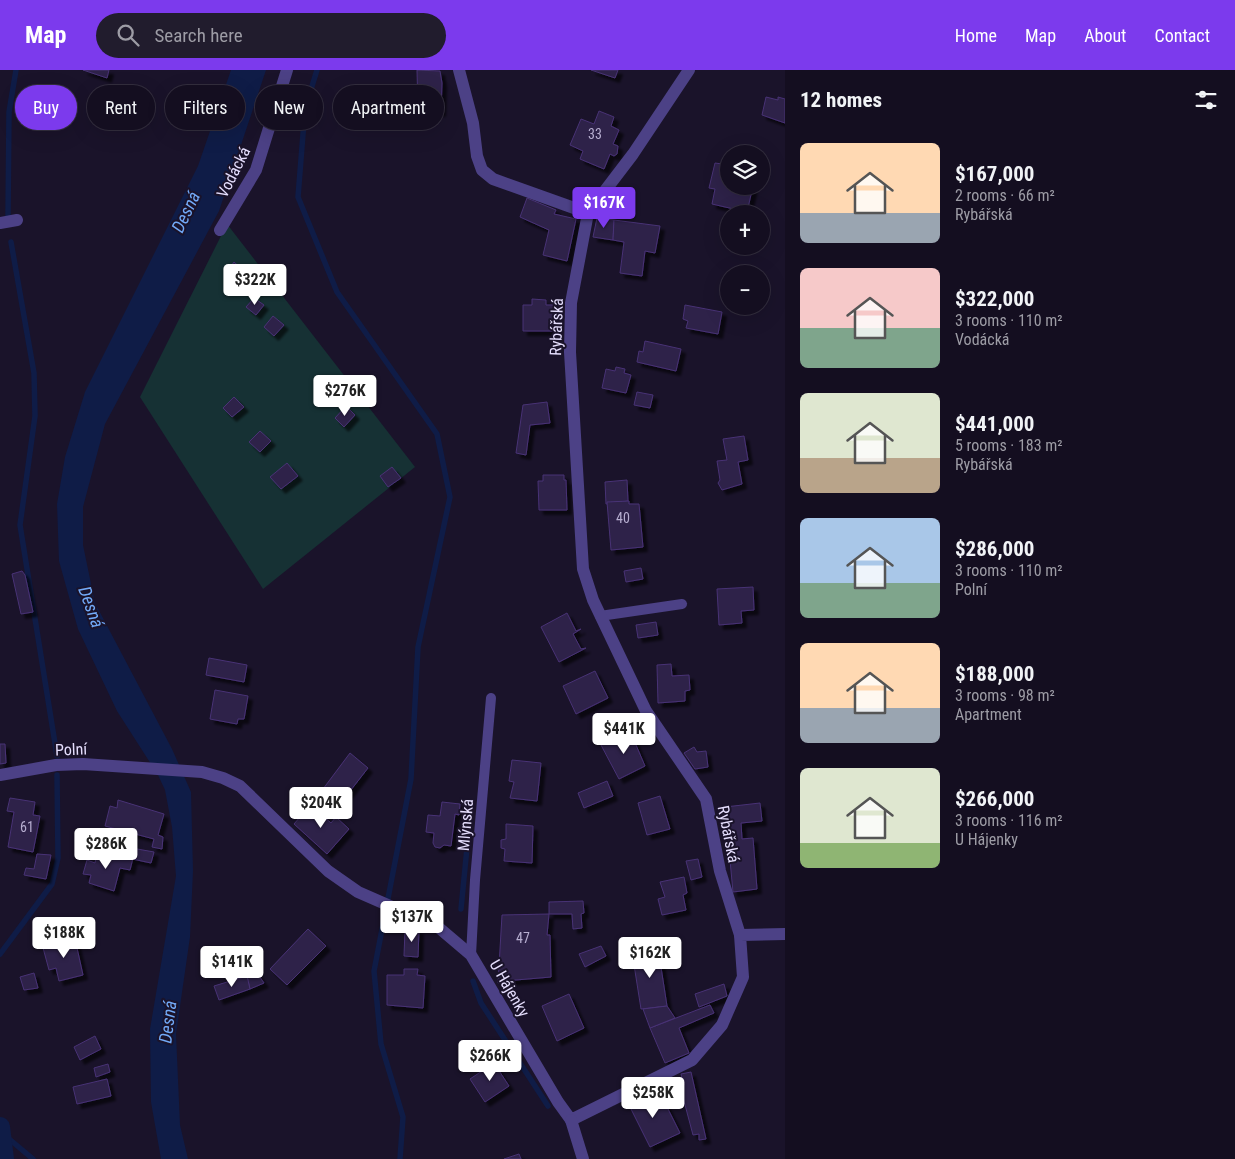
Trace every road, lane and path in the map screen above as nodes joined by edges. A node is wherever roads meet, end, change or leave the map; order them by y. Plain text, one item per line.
1 (287, 70) edge
2 (459, 70) edge
3 (689, 70) edge
4 (588, 213) junction
5 (17, 220) dead end
6 (0, 223) edge
7 (220, 230) dead end
8 (682, 604) dead end
9 (600, 616) junction
10 (491, 698) dead end
11 (144, 768) joint
12 (0, 775) edge
13 (785, 934) edge
14 (740, 935) junction
15 (471, 955) junction
16 (571, 1120) junction
17 (583, 1159) edge

1 - 7 street, Vodácká
2 - 4 street
3 - 4 street, Rybářská
4 - 9 street, Rybářská
5 - 6 street
8 - 9 lane
9 - 14 street, Rybářská
10 - 15 lane, Mlýnská
11 - 12 street, Polní
11 - 15 street, U Hájenky
13 - 14 street
14 - 16 street
15 - 16 street, U Hájenky
16 - 17 street, U Hájenky

